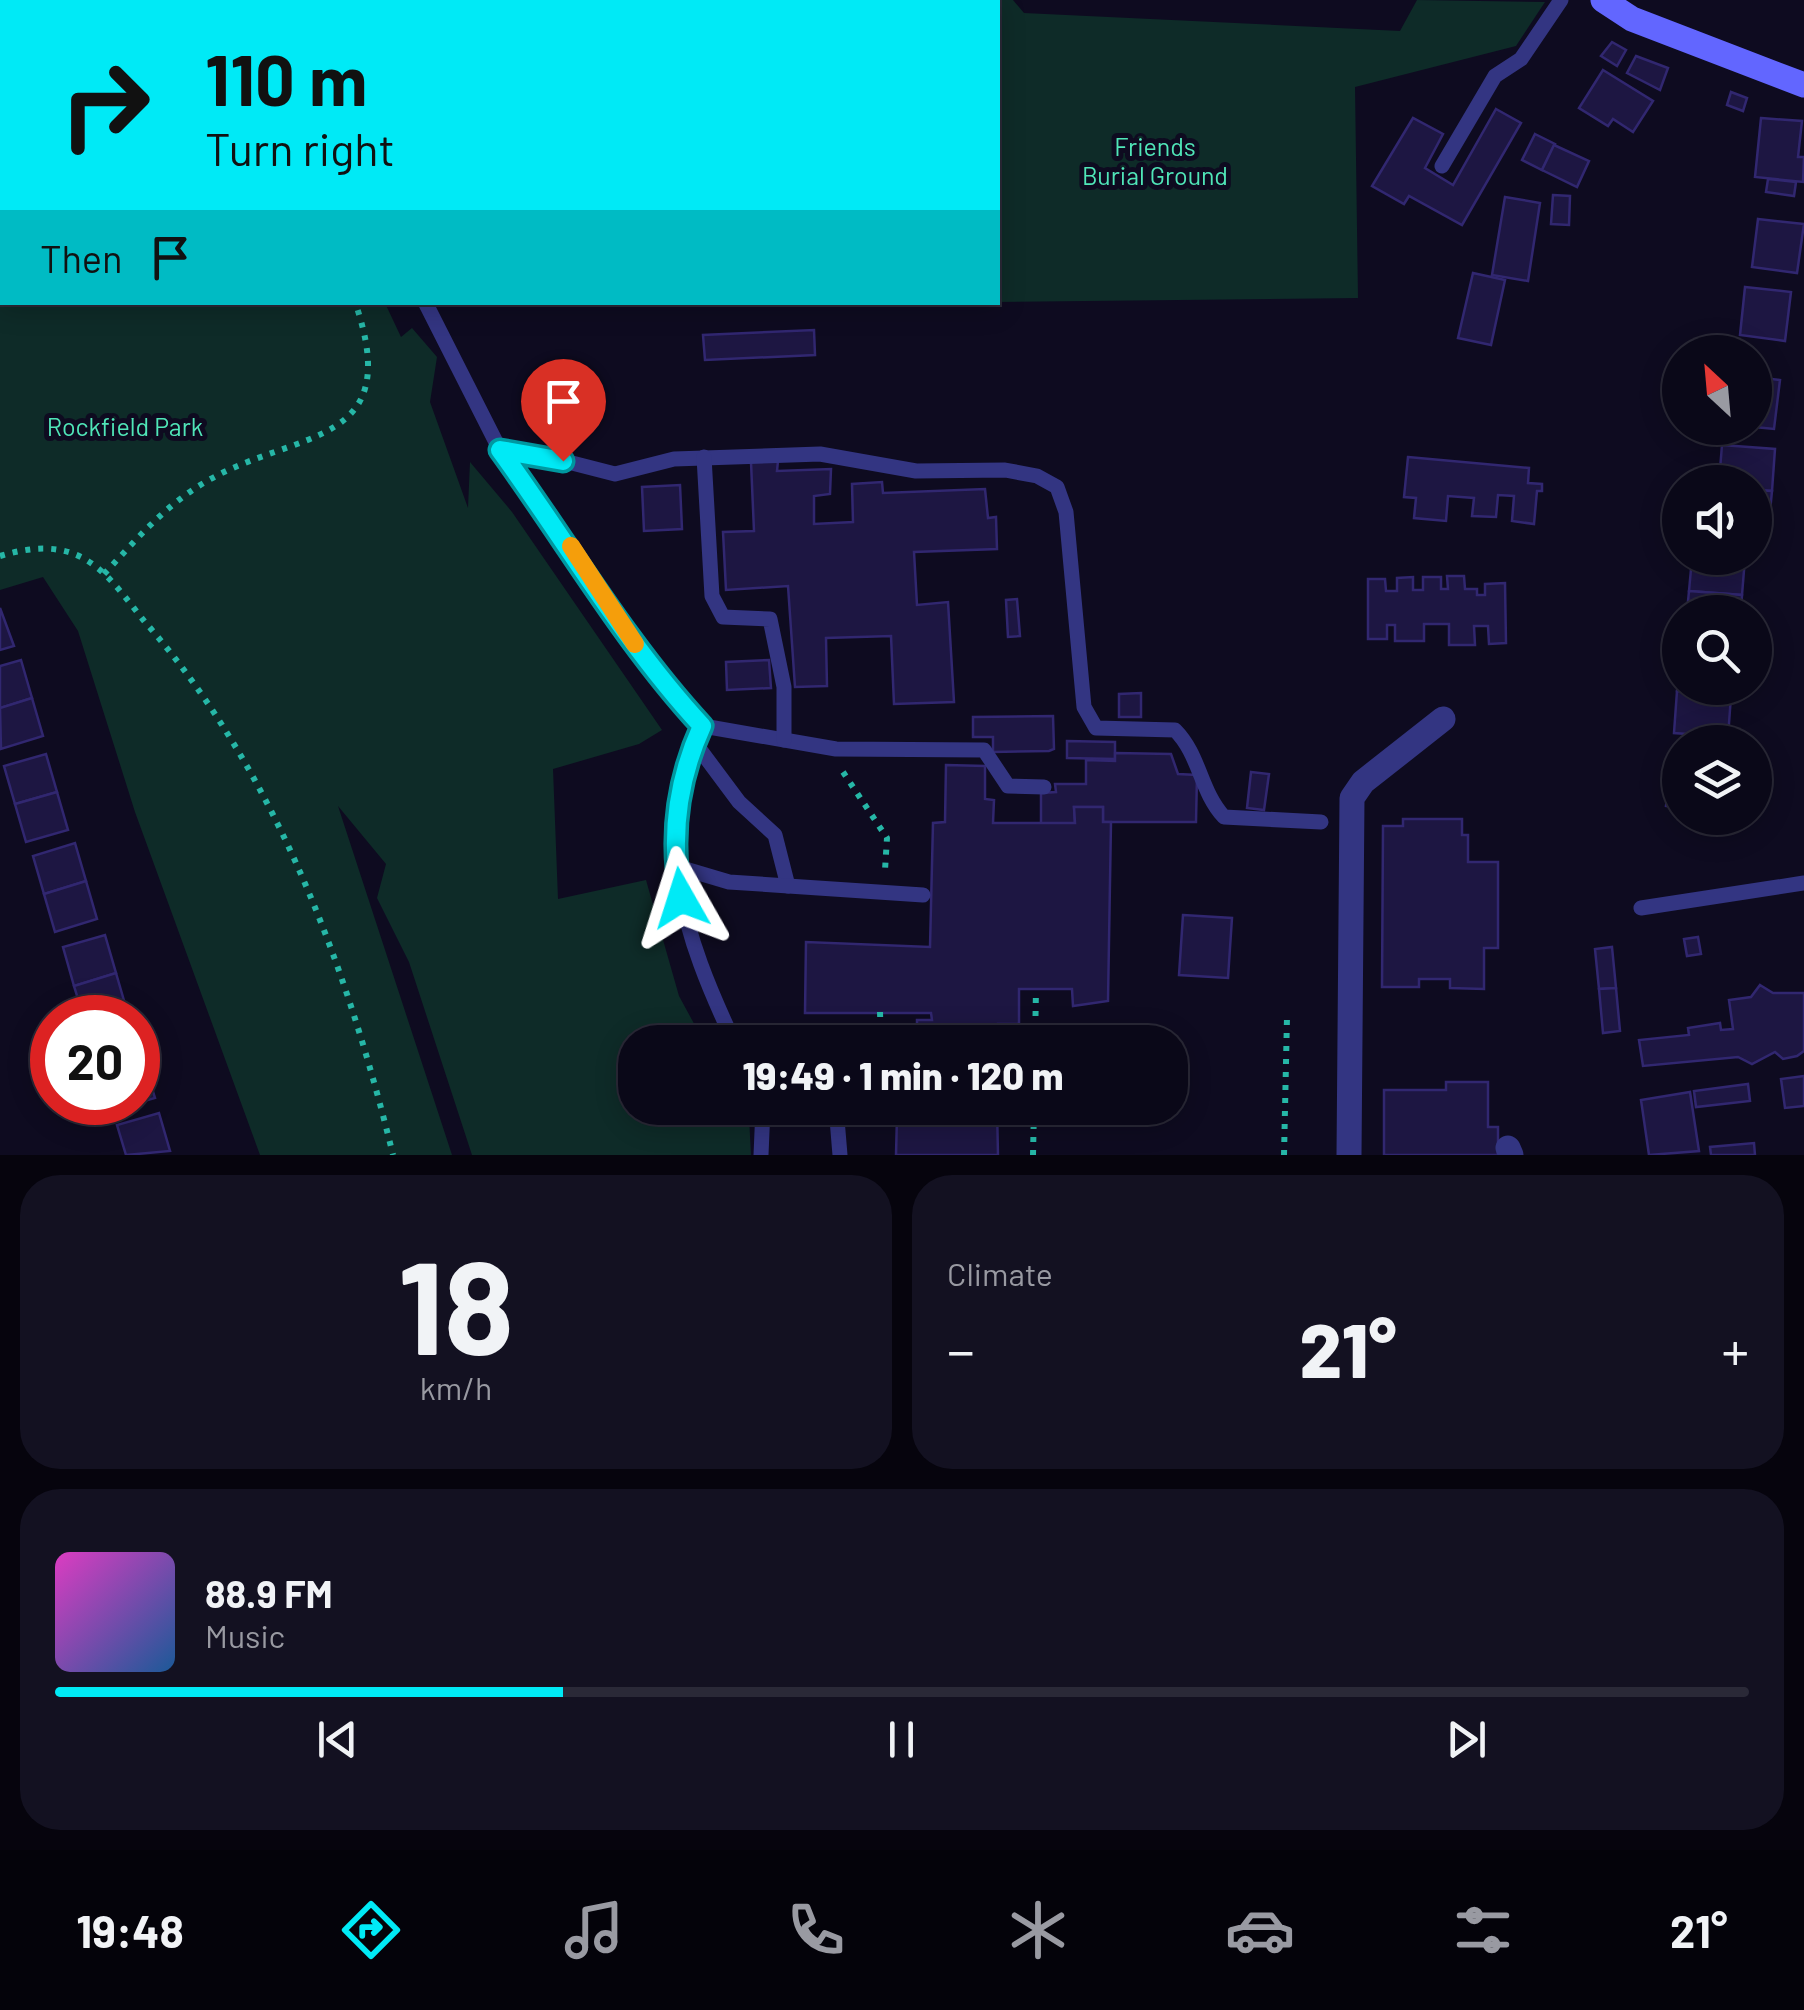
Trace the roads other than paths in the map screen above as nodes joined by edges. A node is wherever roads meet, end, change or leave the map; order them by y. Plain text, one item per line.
1 (1561, 0) edge
2 (1602, 0) edge
3 (1804, 84) edge
4 (1442, 166) dead end
5 (427, 305) edge
6 (500, 450) junction
7 (704, 457) junction
8 (1443, 719) dead end
9 (702, 726) junction
10 (784, 740) junction
11 (695, 742) junction
12 (1044, 787) dead end
13 (1321, 822) dead end
14 (675, 866) junction
15 (1804, 883) edge
16 (788, 886) junction
17 (923, 895) dead end
18 (1641, 908) dead end
19 (727, 1025) edge
20 (762, 1125) edge
21 (837, 1125) edge
22 (761, 1155) edge
23 (840, 1155) edge
24 (1349, 1155) edge

1 - 4 lane
2 - 3 main road
5 - 6 lane
6 - 7 lane
6 - 9 lane
7 - 10 lane
7 - 13 lane
8 - 24 street
9 - 10 lane
9 - 11 lane
10 - 12 lane
11 - 14 lane
11 - 16 lane
14 - 16 lane
14 - 19 lane
15 - 18 lane
16 - 17 lane
20 - 22 lane
21 - 23 lane

